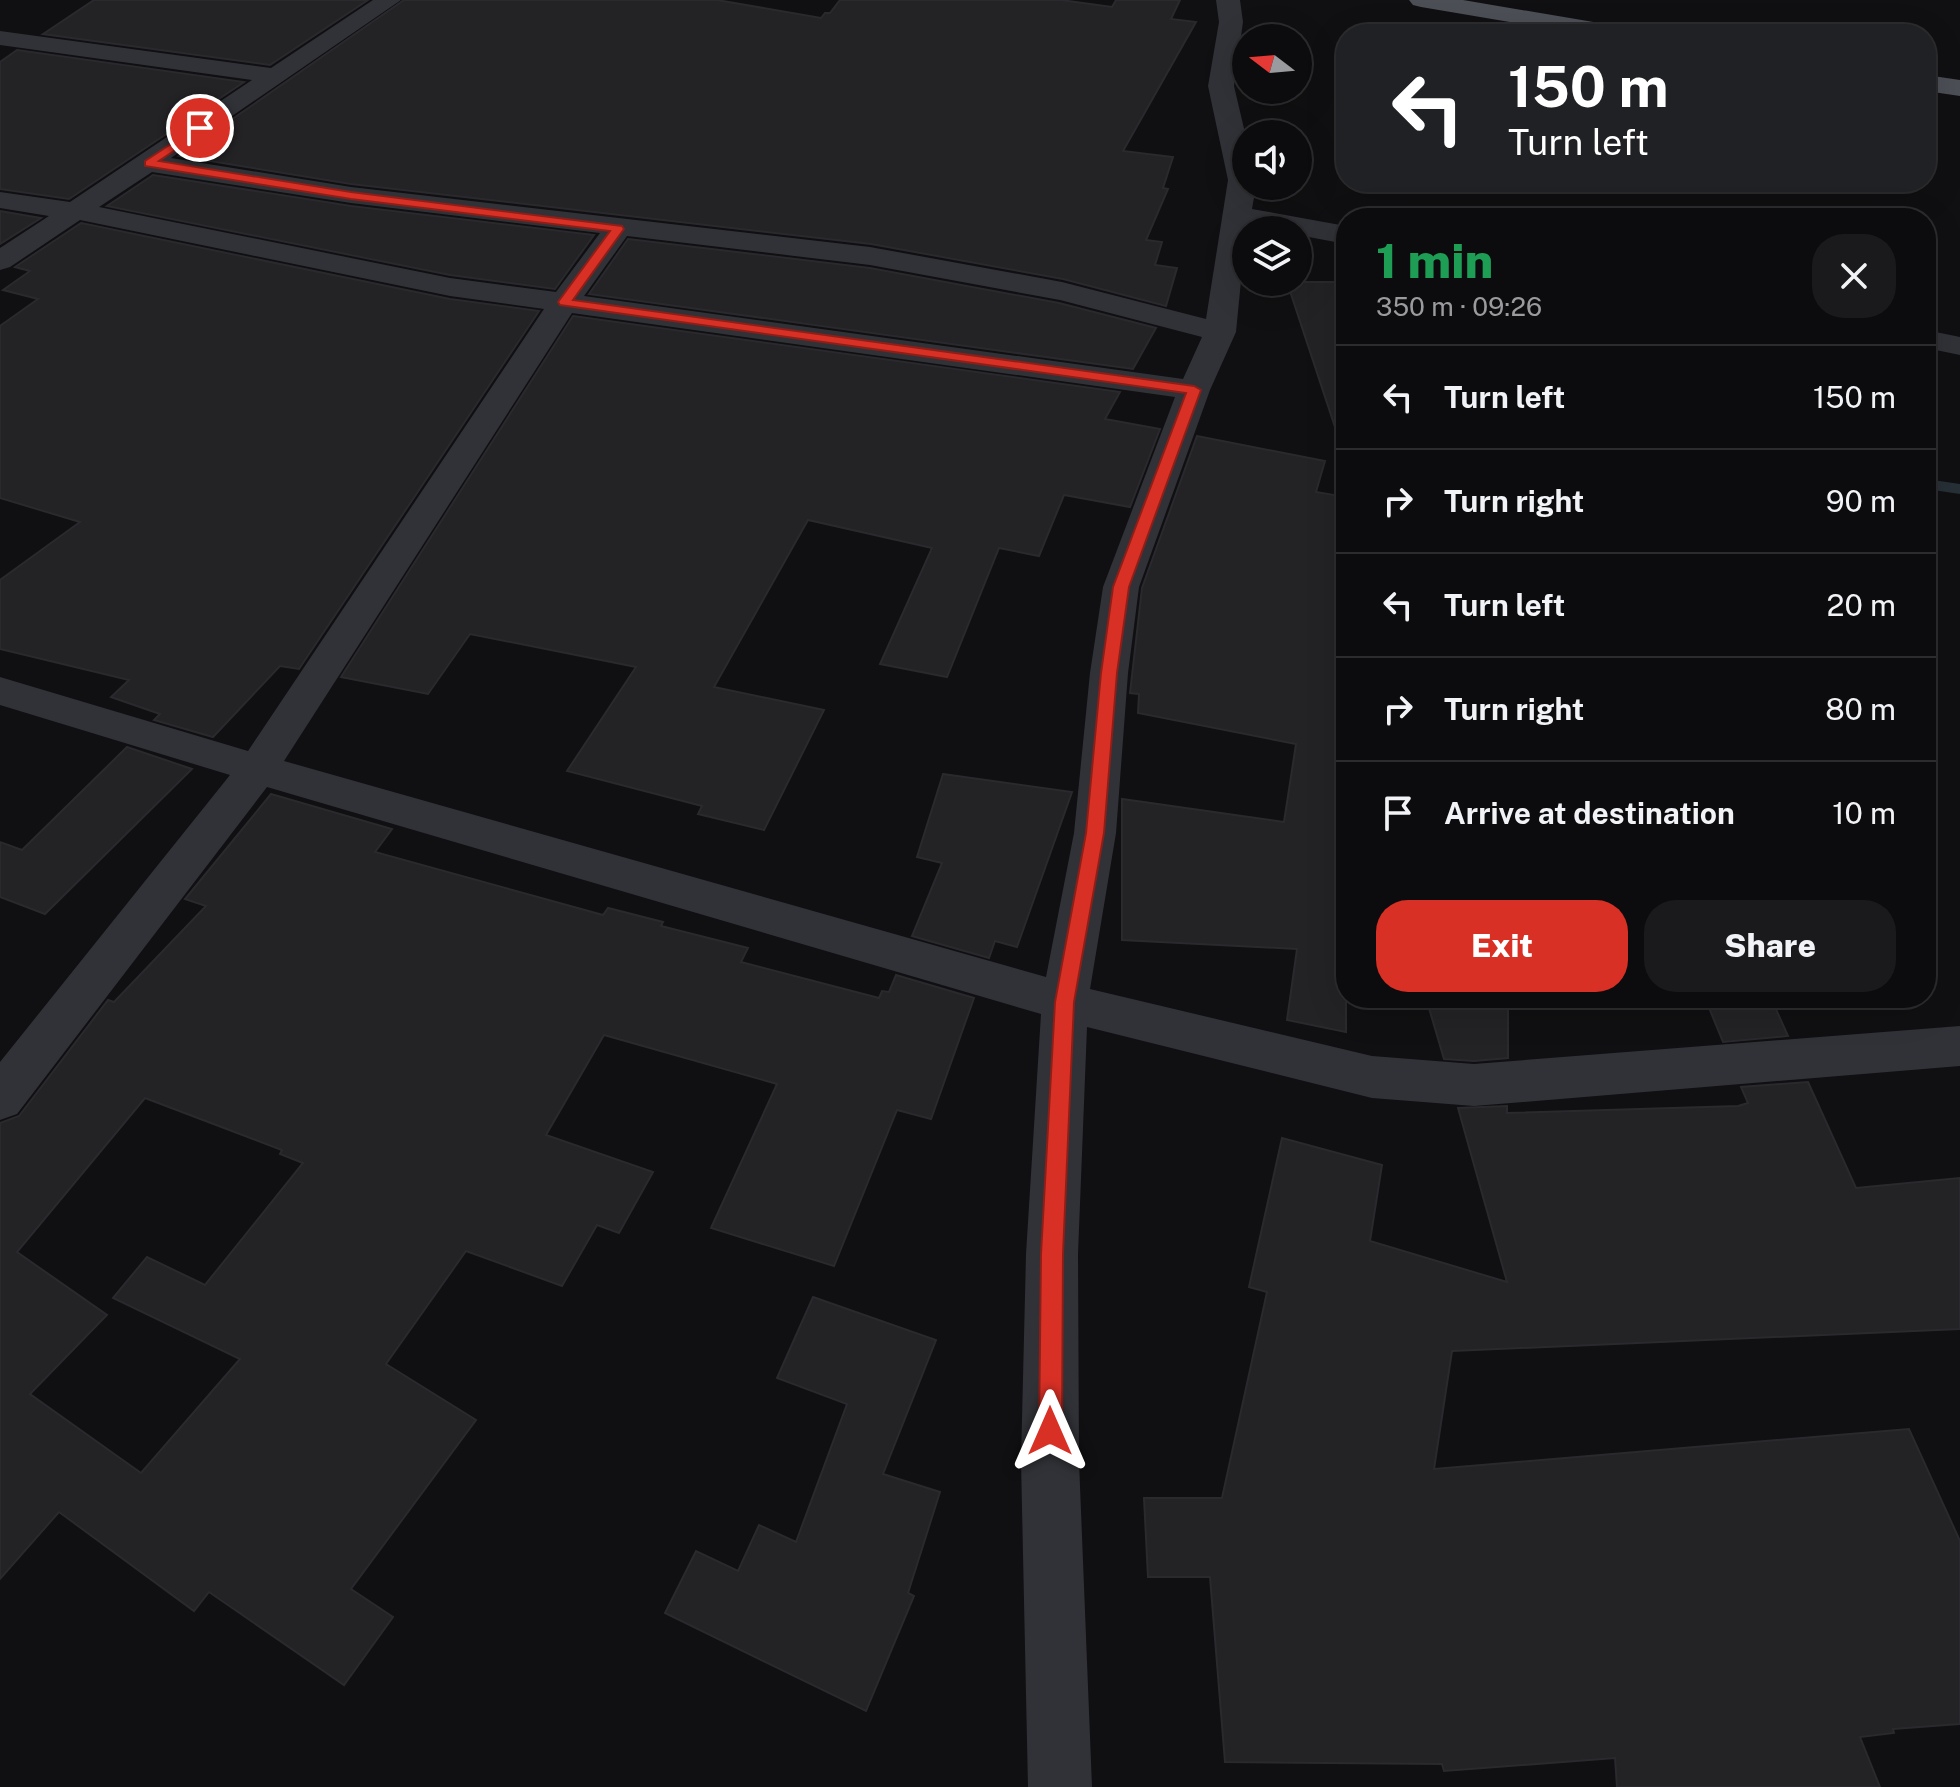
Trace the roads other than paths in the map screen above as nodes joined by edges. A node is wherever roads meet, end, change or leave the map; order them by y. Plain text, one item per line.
1 (389, 0) edge
2 (1228, 0) edge
3 (1421, 0) edge
4 (1564, 24) edge
5 (0, 38) edge
6 (277, 76) junction
7 (1936, 84) edge
8 (1960, 88) edge
9 (149, 163) junction
10 (0, 200) edge
11 (76, 211) junction
12 (1236, 215) junction
13 (618, 229) junction
14 (1336, 233) edge
15 (0, 261) edge
16 (564, 302) junction
17 (1220, 332) junction
18 (1936, 341) edge
19 (1960, 346) edge
20 (1194, 390) junction
21 (0, 691) edge
22 (258, 769) junction
23 (1065, 1002) junction
24 (1960, 1046) edge
25 (0, 1099) edge
26 (1060, 1787) edge

1 - 6 street
2 - 12 street
3 - 4 main road
5 - 6 street
6 - 9 street
7 - 8 main road
9 - 11 street
9 - 13 street
10 - 11 street
11 - 15 street
11 - 16 street
12 - 14 street
12 - 17 street
13 - 16 street
13 - 17 street
16 - 20 street
16 - 22 street
17 - 20 street
18 - 19 street
20 - 23 street
21 - 22 street
22 - 23 street
22 - 25 street
23 - 24 street
23 - 26 street

